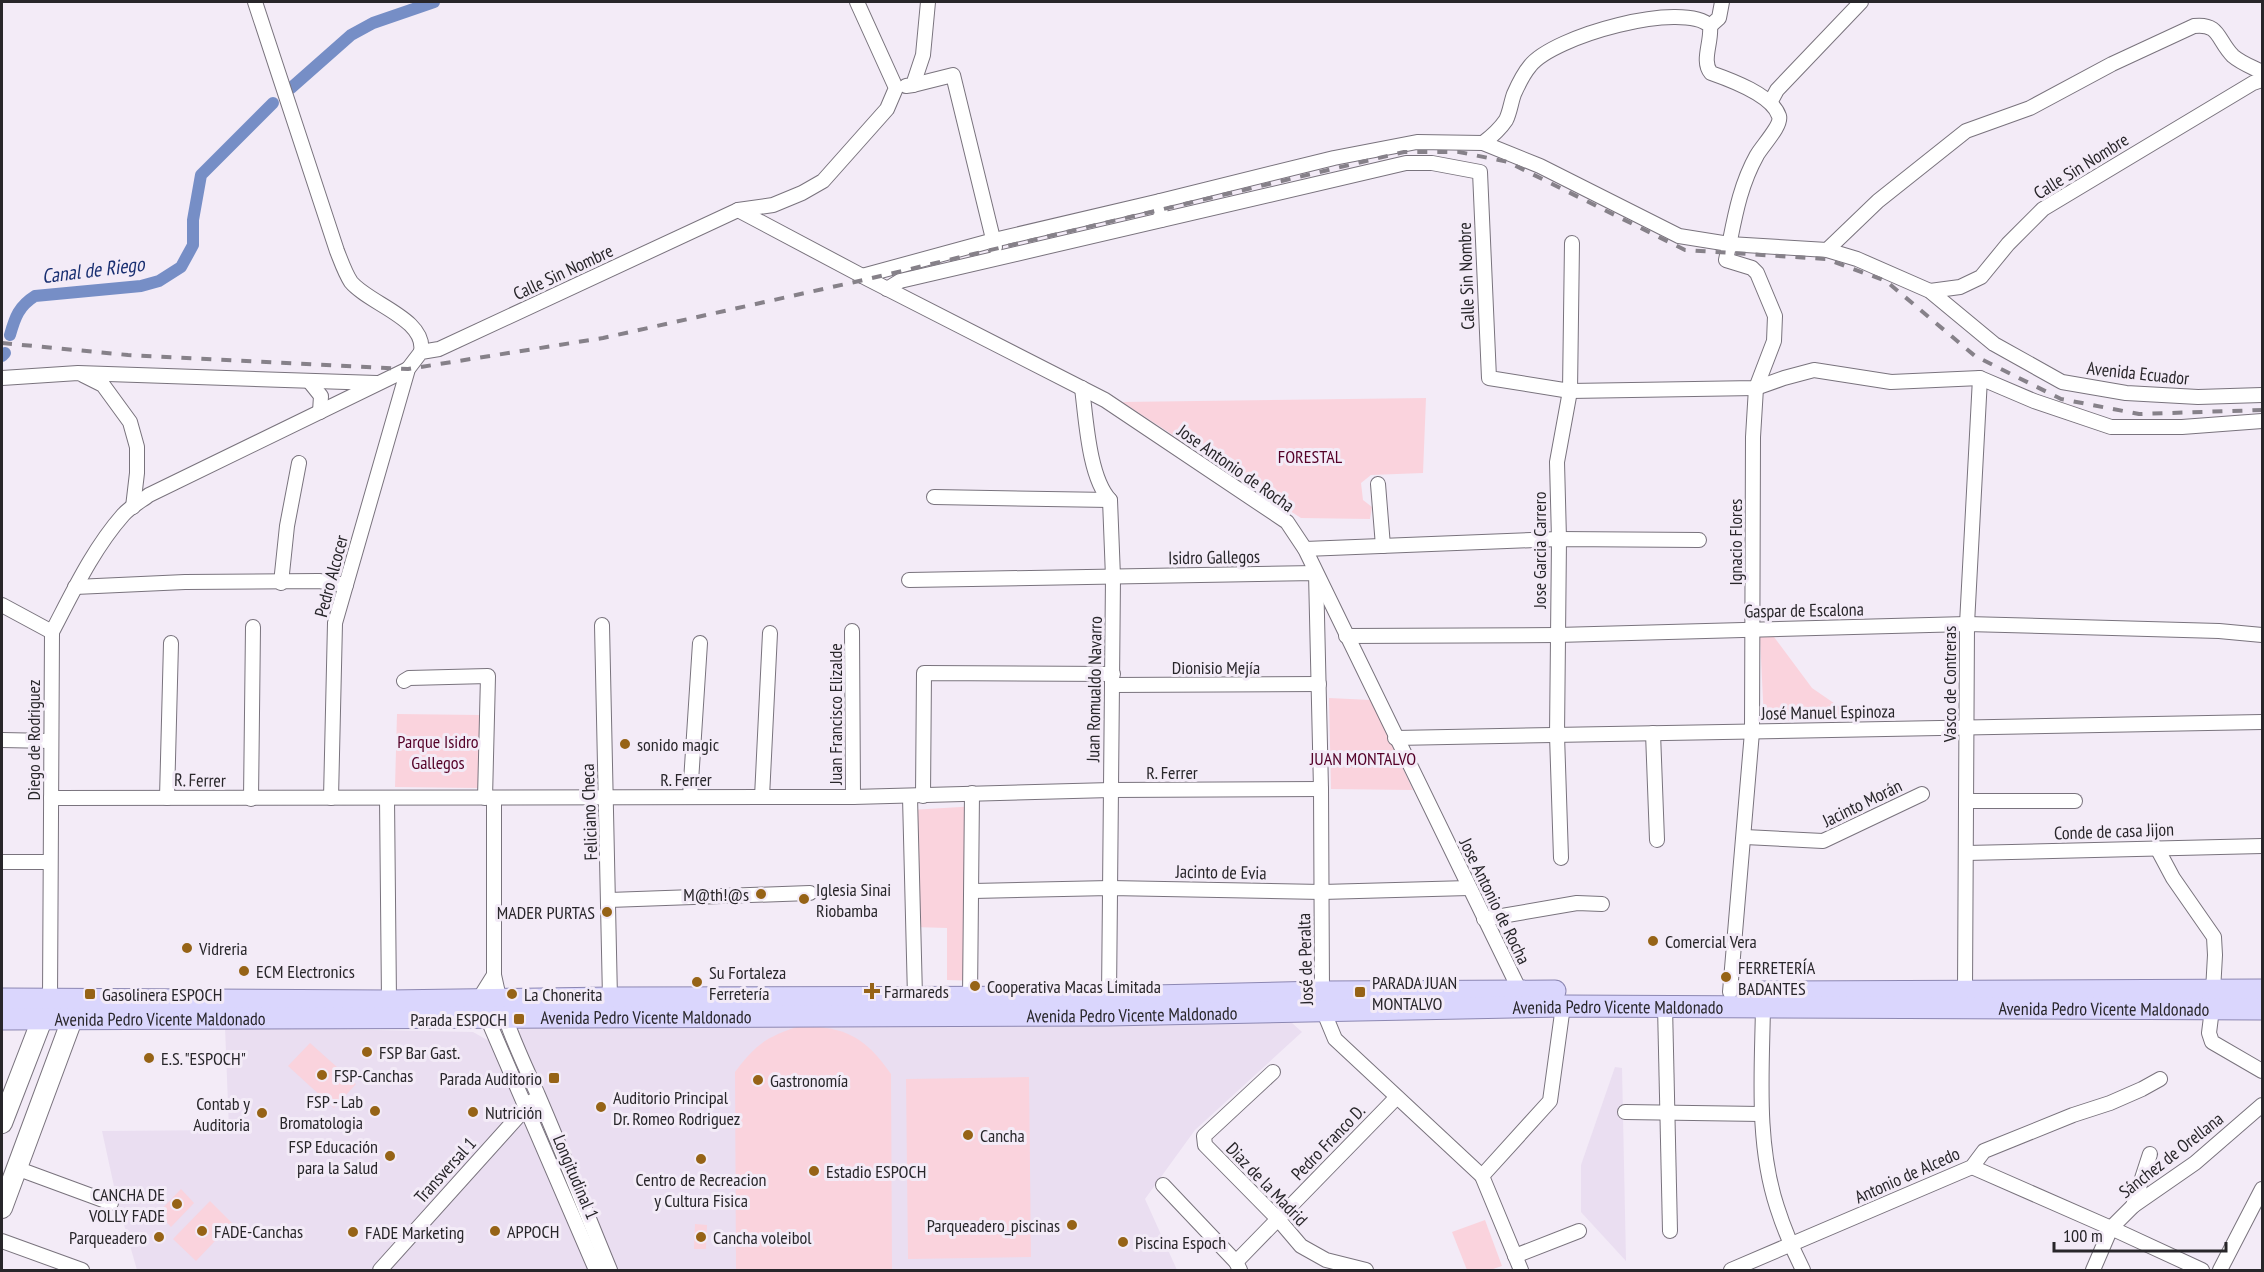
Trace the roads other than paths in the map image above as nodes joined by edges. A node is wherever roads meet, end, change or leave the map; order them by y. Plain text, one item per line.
1 (255, 2) edge
2 (857, 2) edge
3 (928, 2) edge
4 (1722, 2) edge
5 (1861, 2) edge
6 (1710, 26) junction
7 (2262, 72) edge
8 (2262, 80) edge
9 (913, 85) junction
10 (896, 88) junction
11 (1770, 101) junction
12 (1483, 144) junction
13 (1160, 201) junction
14 (738, 210) junction
15 (1161, 220) junction
16 (994, 240) junction
17 (1572, 243) dead end
18 (1729, 244) junction
19 (1827, 250) junction
20 (998, 258) junction
21 (862, 276) junction
22 (887, 289) junction
23 (1930, 291) junction
24 (422, 352) junction
25 (408, 369) junction
26 (78, 373) junction
27 (2, 378) edge
28 (1980, 378) junction
29 (309, 381) junction
30 (379, 383) junction
31 (1082, 388) junction
32 (1756, 388) junction
33 (1570, 391) junction
34 (2262, 395) edge
35 (320, 412) junction
36 (2262, 421) edge
37 (299, 463) dead end
38 (1378, 484) dead end
39 (934, 497) dead end
40 (1110, 500) junction
41 (133, 507) junction
42 (1559, 539) junction
43 (1699, 540) dead end
44 (1383, 546) junction
45 (1305, 549) junction
46 (1316, 573) junction
47 (1113, 577) junction
48 (909, 580) dead end
49 (281, 583) junction
50 (346, 585) junction
51 (75, 587) junction
52 (2, 605) edge
53 (1967, 624) junction
54 (602, 625) dead end
55 (253, 627) dead end
56 (1752, 629) junction
57 (852, 631) dead end
58 (52, 632) junction
59 (771, 633) dead end
60 (1557, 635) junction
61 (2262, 635) edge
62 (1346, 636) junction
63 (171, 643) dead end
64 (700, 643) dead end
65 (1112, 680) junction
66 (404, 681) dead end
67 (1319, 684) junction
68 (2262, 722) edge
69 (1966, 728) junction
70 (1752, 732) junction
71 (1653, 734) junction
72 (1557, 735) junction
73 (1395, 738) junction
74 (2, 740) edge
75 (51, 741) junction
76 (1321, 789) junction
77 (1111, 790) junction
78 (972, 793) junction
79 (1922, 794) dead end
80 (762, 796) junction
81 (917, 796) junction
82 (606, 797) junction
83 (690, 797) junction
84 (853, 797) junction
85 (51, 798) junction
86 (167, 798) junction
87 (331, 798) junction
88 (387, 798) junction
89 (490, 798) junction
90 (251, 799) junction
91 (1966, 801) junction
92 (2075, 801) dead end
93 (1745, 837) junction
94 (1657, 840) dead end
95 (2262, 846) edge
96 (2157, 848) junction
97 (1966, 854) junction
98 (1560, 858) dead end
99 (2, 862) edge
100 (50, 862) junction
101 (1110, 888) junction
102 (1469, 888) junction
103 (973, 891) junction
104 (1322, 892) junction
105 (810, 893) dead end
106 (609, 900) junction
107 (1602, 904) dead end
108 (1484, 919) junction
109 (1965, 990) junction
110 (2262, 990) edge
111 (1520, 991) junction
112 (1730, 992) junction
113 (915, 997) junction
114 (970, 997) junction
115 (1109, 997) junction
116 (610, 998) junction
117 (2, 999) edge
118 (389, 1000) junction
119 (2212, 1000) junction
120 (1323, 1001) junction
121 (1563, 1006) junction
122 (1665, 1006) junction
123 (1762, 1006) junction
124 (76, 1008) junction
125 (492, 1008) junction
126 (47, 1009) junction
127 (2262, 1009) edge
128 (2, 1019) edge
129 (2262, 1071) edge
130 (1273, 1072) dead end
131 (2160, 1078) dead end
132 (6, 1095) edge
133 (538, 1095) junction
134 (1396, 1098) junction
135 (2262, 1105) edge
136 (527, 1107) junction
137 (1625, 1112) dead end
138 (1667, 1113) junction
139 (1761, 1114) junction
140 (2, 1123) edge
141 (2150, 1154) dead end
142 (16, 1167) junction
143 (1972, 1167) junction
144 (1482, 1176) junction
145 (1163, 1185) dead end
146 (2262, 1189) edge
147 (111, 1203) dead end
148 (2133, 1206) junction
149 (2, 1208) edge
150 (1278, 1219) junction
151 (2111, 1228) junction
152 (1579, 1231) dead end
153 (1670, 1231) dead end
154 (2, 1241) edge
155 (1791, 1246) junction
156 (1515, 1256) junction
157 (1238, 1266) edge
158 (82, 1270) edge
159 (380, 1270) edge
160 (596, 1270) edge
161 (610, 1270) edge
162 (1366, 1270) edge
163 (1521, 1270) edge
164 (1731, 1270) edge
165 (1803, 1270) edge
166 (2093, 1270) edge
167 (2202, 1270) edge
168 (2220, 1270) edge

1 - 24 street
2 - 10 street
3 - 9 street
4 - 6 street
5 - 11 street
6 - 11 street
6 - 12 street
7 - 19 street
8 - 23 street, Calle Sin Nombre
9 - 10 street
9 - 16 street
10 - 14 street, Calle Sin Nombre
11 - 18 street
12 - 13 street, Avenida Ecuador
12 - 18 street, Avenida Ecuador
13 - 15 street
13 - 16 street, Avenida Ecuador
14 - 21 street, Jose Antonio de Rocha
14 - 24 street, Calle Sin Nombre
15 - 20 street
15 - 33 street, Calle Sin Nombre
16 - 20 street
16 - 21 street, Avenida Ecuador
17 - 33 street, Jose Garcia Carrero
18 - 19 street, Avenida Ecuador
18 - 32 street, Ignacio Flores
19 - 23 street, Avenida Ecuador
20 - 22 street
21 - 22 street, Jose Antonio de Rocha
22 - 31 street, Jose Antonio de Rocha
23 - 34 street, Avenida Ecuador
24 - 25 street
25 - 30 street, Diego de Rodriguez
25 - 50 street, Pedro Alcocer
26 - 27 street
26 - 29 street
26 - 41 street
28 - 32 street
28 - 36 street
28 - 53 street, Vasco de Contreras
29 - 30 street
29 - 35 street
30 - 35 street, Diego de Rodriguez
31 - 40 street, Juan Romualdo Navarro
31 - 45 street, Jose Antonio de Rocha
32 - 33 street
32 - 56 street, Ignacio Flores
33 - 42 street, Jose Garcia Carrero
35 - 41 street, Diego de Rodriguez
37 - 49 street
38 - 44 street
39 - 40 street
40 - 47 street, Juan Romualdo Navarro
41 - 51 street, Diego de Rodriguez
42 - 43 street
42 - 44 street
42 - 60 street, Jose Garcia Carrero
44 - 45 street
45 - 46 street, Jose Antonio de Rocha
46 - 47 street, Isidro Gallegos
46 - 62 street, Jose Antonio de Rocha
46 - 67 street, José de Peralta
47 - 48 street, Isidro Gallegos
47 - 65 street, Juan Romualdo Navarro
49 - 50 street
49 - 51 street
50 - 87 street, Pedro Alcocer
51 - 58 street, Diego de Rodriguez
52 - 58 street
53 - 56 street, Gaspar de Escalona
53 - 61 street, Gaspar de Escalona
53 - 69 street, Vasco de Contreras
54 - 82 street, Feliciano Checa
55 - 90 street
56 - 60 street, Gaspar de Escalona
56 - 70 street, Ignacio Flores
57 - 84 street, Juan Francisco Elizalde
58 - 75 street, Diego de Rodriguez
59 - 80 street
60 - 62 street, Gaspar de Escalona
60 - 72 street, Jose Garcia Carrero
62 - 73 street, Jose Antonio de Rocha
63 - 86 street
64 - 83 street
65 - 67 street, Dionisio Mejía
65 - 77 street, Juan Romualdo Navarro
65 - 81 street, Dionisio Mejía
66 - 89 street
67 - 76 street, José de Peralta
68 - 69 street, José Manuel Espinoza
69 - 70 street, José Manuel Espinoza
69 - 91 street, Vasco de Contreras
70 - 71 street, José Manuel Espinoza
70 - 93 street, Ignacio Flores
71 - 72 street, José Manuel Espinoza
71 - 94 street
72 - 73 street, José Manuel Espinoza
72 - 98 street, Jose Garcia Carrero
73 - 102 street, Jose Antonio de Rocha
74 - 75 street
75 - 85 street, Diego de Rodriguez
76 - 77 street, R. Ferrer
76 - 104 street, José de Peralta
77 - 78 street, R. Ferrer
77 - 101 street, Juan Romualdo Navarro
78 - 81 street, R. Ferrer
78 - 103 street
79 - 93 street, Jacinto Morán
80 - 83 street, R. Ferrer
80 - 84 street, R. Ferrer
81 - 84 street, R. Ferrer
81 - 113 street
82 - 83 street, R. Ferrer
82 - 89 street, R. Ferrer
82 - 106 street, Feliciano Checa
85 - 86 street, R. Ferrer
85 - 100 street, Diego de Rodriguez
86 - 90 street, R. Ferrer
87 - 88 street, R. Ferrer
87 - 90 street, R. Ferrer
88 - 89 street, R. Ferrer
88 - 118 street
89 - 125 street
91 - 92 street
91 - 97 street, Vasco de Contreras
93 - 112 street, Ignacio Flores
95 - 96 street, Conde de casa Jijon
96 - 97 street, Conde de casa Jijon
96 - 119 street
97 - 109 street, Vasco de Contreras
99 - 100 street
100 - 126 street, Diego de Rodriguez
101 - 103 street, Jacinto de Evia
101 - 104 street, Jacinto de Evia
101 - 115 street, Juan Romualdo Navarro
102 - 104 street, Jacinto de Evia
102 - 108 street, Jose Antonio de Rocha
103 - 114 street
104 - 120 street, José de Peralta
105 - 106 street
106 - 116 street, Feliciano Checa
107 - 108 street
108 - 111 street, Jose Antonio de Rocha
109 - 112 main road, Avenida Pedro Vicente Maldonado
109 - 119 main road, Avenida Pedro Vicente Maldonado
110 - 119 main road, Avenida Pedro Vicente Maldonado
111 - 112 main road, Avenida Pedro Vicente Maldonado
111 - 120 main road, Avenida Pedro Vicente Maldonado
113 - 114 main road, Avenida Pedro Vicente Maldonado
113 - 116 main road, Avenida Pedro Vicente Maldonado
114 - 115 main road, Avenida Pedro Vicente Maldonado
115 - 120 main road, Avenida Pedro Vicente Maldonado
116 - 125 main road, Avenida Pedro Vicente Maldonado
117 - 126 main road, Avenida Pedro Vicente Maldonado
118 - 124 main road, Avenida Pedro Vicente Maldonado
118 - 125 main road, Avenida Pedro Vicente Maldonado
119 - 123 main road, Avenida Pedro Vicente Maldonado
119 - 127 main road, Avenida Pedro Vicente Maldonado
119 - 129 street
120 - 121 main road, Avenida Pedro Vicente Maldonado
120 - 125 main road, Avenida Pedro Vicente Maldonado
120 - 134 street, José de Peralta
121 - 122 main road, Avenida Pedro Vicente Maldonado
121 - 144 street
122 - 123 main road, Avenida Pedro Vicente Maldonado
122 - 138 street
123 - 139 street
124 - 125 main road, Avenida Pedro Vicente Maldonado
124 - 126 main road, Avenida Pedro Vicente Maldonado
124 - 142 main road
125 - 133 street, Longitudinal 1
125 - 136 street, Longitudinal 1
126 - 128 main road, Avenida Pedro Vicente Maldonado
126 - 132 main road
130 - 150 street, Diaz de la Madrid
131 - 143 street, Antonio de Alcedo
132 - 140 main road
133 - 136 street, Transversal 1
133 - 161 street, Longitudinal 1
134 - 144 street, José de Peralta
134 - 150 street, Pedro Franco D.
135 - 148 street, Sánchez de Orellana
136 - 159 street, Transversal 1
136 - 160 street, Longitudinal 1
137 - 138 street
138 - 139 street
138 - 153 street
139 - 155 street
141 - 148 street
142 - 147 street
142 - 149 main road
143 - 151 street
143 - 155 street, Antonio de Alcedo
144 - 156 street, José de Peralta
145 - 157 street
146 - 168 street
148 - 151 street, Sánchez de Orellana
150 - 157 street, Pedro Franco D.
150 - 162 street, Diaz de la Madrid
151 - 166 street, Sánchez de Orellana
151 - 167 street
152 - 156 street
154 - 158 street
155 - 164 street, Antonio de Alcedo
155 - 165 street
156 - 163 street, José de Peralta

